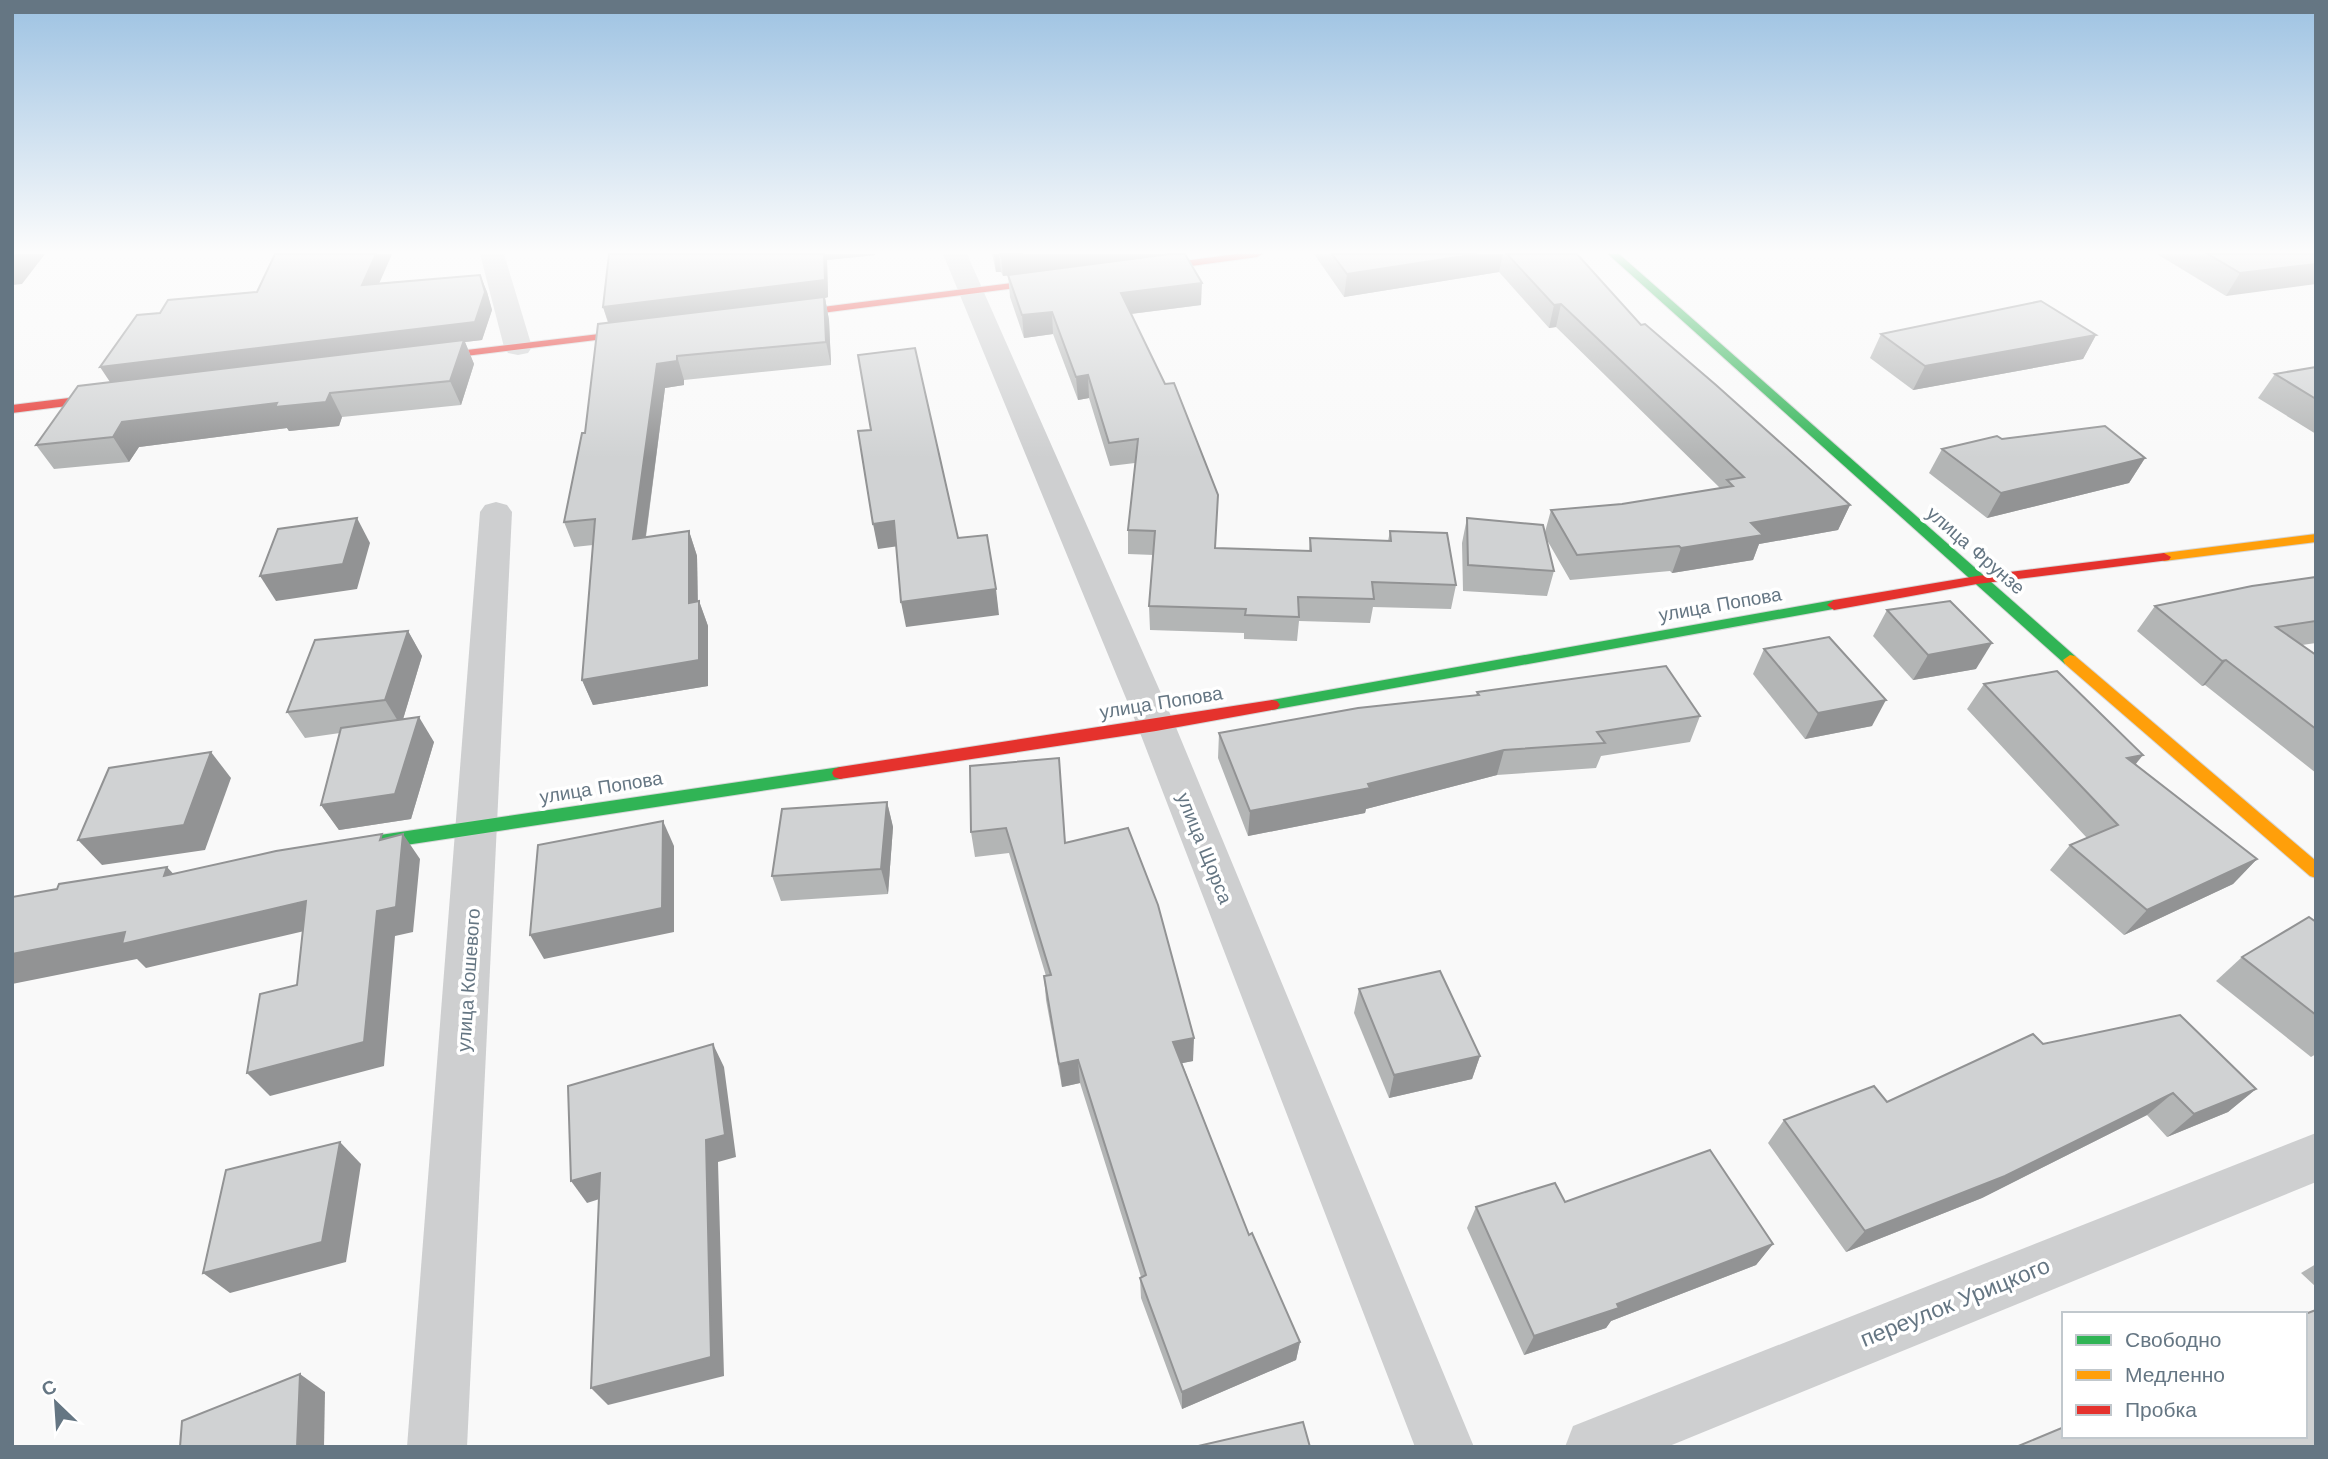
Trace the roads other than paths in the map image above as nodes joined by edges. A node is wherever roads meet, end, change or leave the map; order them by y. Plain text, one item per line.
1 (511, 322) edge
2 (984, 322) edge
3 (1689, 322) edge
4 (669, 329) edge
5 (518, 347) junction
6 (395, 362) edge
7 (135, 394) edge
8 (12, 409) edge
9 (496, 512) dead end
10 (2316, 538) edge
11 (1977, 580) junction
12 (1156, 725) junction
13 (478, 827) junction
14 (341, 848) edge
15 (2316, 871) edge
16 (2316, 1157) edge
17 (437, 1447) edge
18 (1445, 1447) edge
19 (1594, 1447) edge

1 - 5 street
2 - 12 street, улица Щорса
3 - 11 street, улица Фрунзе
4 - 5 street
5 - 6 street
7 - 8 street
9 - 13 street, улица Кошевого
10 - 11 street, улица Попова
11 - 12 street, улица Попова
11 - 15 street, улица Фрунзе
12 - 13 street, улица Попова
12 - 18 street, улица Щорса
13 - 14 street, улица Попова
13 - 17 street, улица Кошевого
16 - 19 street, переулок Урицкого

